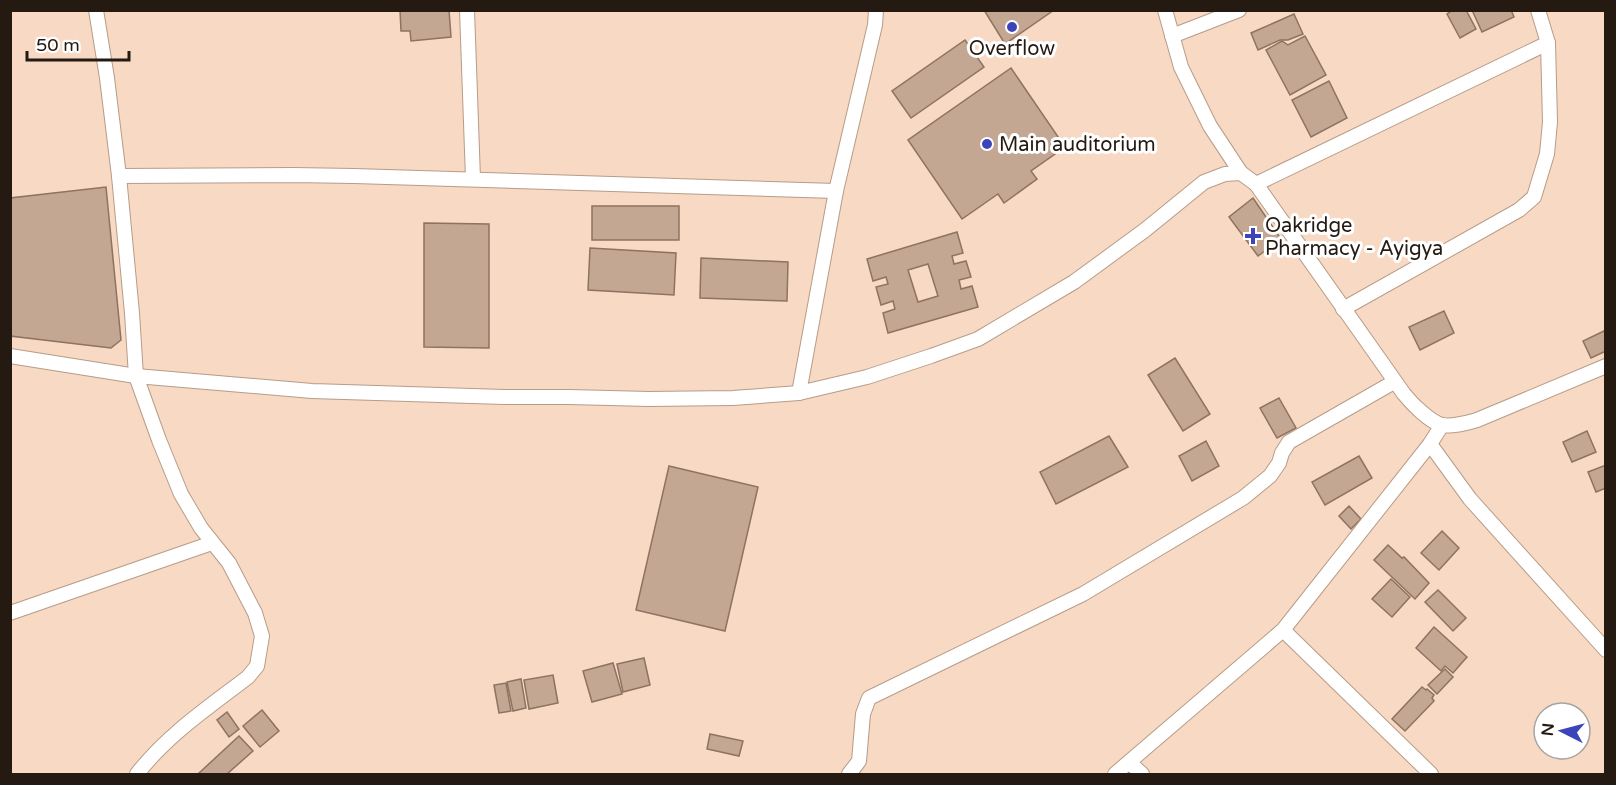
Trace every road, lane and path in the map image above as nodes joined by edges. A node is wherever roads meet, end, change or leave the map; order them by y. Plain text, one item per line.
1 (96, 10) edge
2 (466, 10) edge
3 (876, 10) edge
4 (1165, 10) edge
5 (1239, 10) edge
6 (1538, 10) edge
7 (1172, 36) junction
8 (1548, 43) junction
9 (1241, 174) junction
10 (119, 176) junction
11 (473, 179) junction
12 (1256, 184) junction
13 (836, 191) junction
14 (1343, 309) junction
15 (10, 356) edge
16 (1605, 366) edge
17 (136, 376) junction
18 (1394, 382) junction
19 (799, 393) junction
20 (1442, 425) junction
21 (1430, 444) junction
22 (212, 543) junction
23 (10, 613) edge
24 (1283, 630) junction
25 (1605, 650) edge
26 (1129, 762) junction
27 (137, 774) edge
28 (849, 774) edge
29 (1115, 774) edge
30 (1142, 774) edge
31 (1431, 774) edge

1 - 10 street
2 - 11 street
3 - 13 street
4 - 7 street
5 - 7 street
6 - 8 street
7 - 9 street
8 - 12 street
8 - 14 street
9 - 12 street
9 - 19 street
10 - 11 street
10 - 17 street
11 - 13 street
12 - 14 street
13 - 19 street
14 - 18 street
15 - 17 street
16 - 20 street
17 - 19 street
17 - 22 street
18 - 20 street
18 - 28 street
20 - 21 street
21 - 24 street
21 - 25 street
22 - 23 street
22 - 27 street
24 - 26 street
24 - 31 street
26 - 29 street
26 - 30 street

